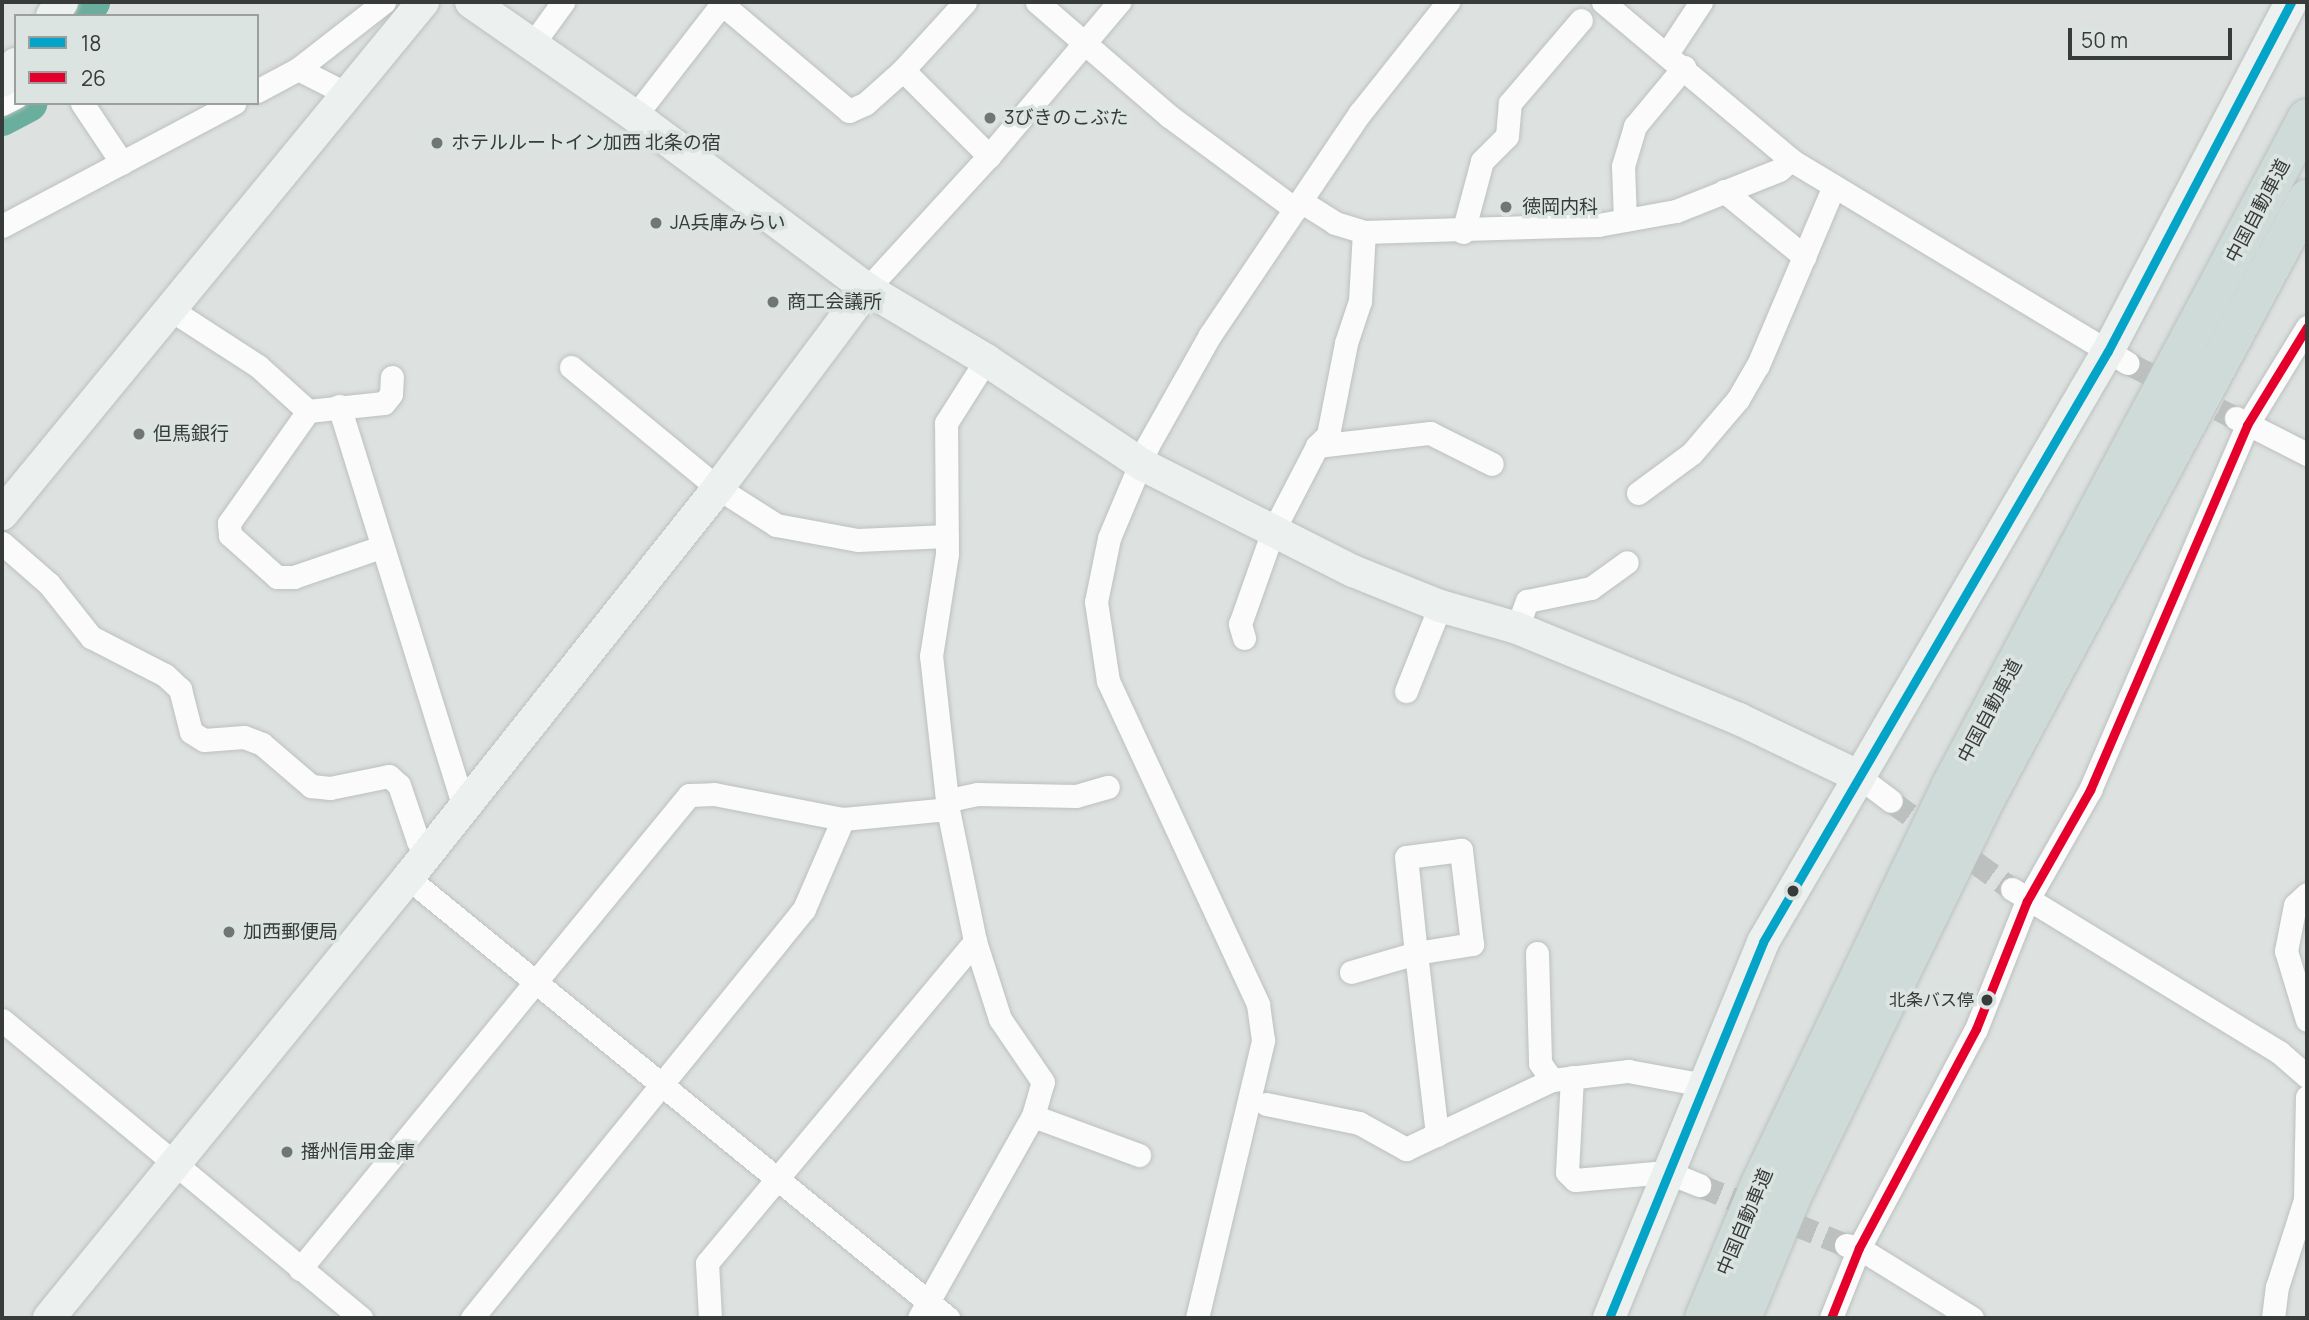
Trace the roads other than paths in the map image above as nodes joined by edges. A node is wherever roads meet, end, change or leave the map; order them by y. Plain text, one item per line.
1 (384, 2) edge
2 (423, 2) edge
3 (471, 2) edge
4 (563, 2) edge
5 (965, 2) edge
6 (1037, 2) edge
7 (1119, 2) edge
8 (1448, 2) edge
9 (1603, 2) edge
10 (1701, 2) edge
11 (2291, 2) edge
12 (1581, 20) dead end
13 (1085, 39) junction
14 (532, 45) junction
15 (1676, 59) junction
16 (14, 66) edge
17 (298, 69) junction
18 (903, 70) junction
19 (2, 81) edge
20 (259, 90) edge
21 (349, 96) junction
22 (83, 105) edge
23 (230, 105) edge
24 (635, 116) junction
25 (2307, 118) edge
26 (989, 156) junction
27 (1791, 160) junction
28 (122, 163) junction
29 (1834, 186) junction
30 (1724, 191) junction
31 (2307, 199) edge
32 (1299, 206) junction
33 (1625, 220) junction
34 (2, 226) edge
35 (1364, 232) junction
36 (1463, 232) junction
37 (1805, 257) junction
38 (867, 289) junction
39 (173, 311) junction
40 (2307, 327) edge
41 (2118, 357) junction
42 (986, 360) junction
43 (571, 368) dead end
44 (392, 377) dead end
45 (339, 406) junction
46 (308, 411) junction
47 (2241, 422) junction
48 (1317, 446) junction
49 (2307, 454) edge
50 (1492, 464) dead end
51 (1143, 465) junction
52 (718, 488) junction
53 (1638, 493) dead end
54 (2, 514) edge
55 (1273, 531) junction
56 (947, 536) junction
57 (2, 543) edge
58 (381, 547) junction
59 (1627, 562) dead end
60 (1440, 606) junction
61 (1517, 628) junction
62 (1244, 638) dead end
63 (1406, 691) dead end
64 (1858, 776) junction
65 (1108, 787) dead end
66 (1891, 801) tunnel mouth
67 (463, 804) junction
68 (948, 805) junction
69 (843, 819) junction
70 (428, 849) junction
71 (408, 878) junction
72 (2307, 894) edge
73 (2020, 895) junction
74 (975, 941) junction
75 (1416, 953) junction
76 (1537, 953) dead end
77 (1350, 972) dead end
78 (535, 979) junction
79 (2, 1020) edge
80 (2307, 1020) edge
81 (2307, 1076) edge
82 (1562, 1079) junction
83 (658, 1084) junction
84 (1704, 1085) junction
85 (2307, 1097) edge
86 (1266, 1104) dead end
87 (1033, 1116) junction
88 (1437, 1135) junction
89 (1139, 1155) dead end
90 (174, 1163) junction
91 (1667, 1172) junction
92 (776, 1177) junction
93 (1699, 1185) tunnel mouth
94 (1853, 1247) junction
95 (300, 1269) junction
96 (923, 1310) edge
97 (49, 1318) edge
98 (361, 1318) edge
99 (472, 1318) edge
100 (710, 1318) edge
101 (948, 1318) edge
102 (1197, 1318) edge
103 (1609, 1318) edge
104 (1704, 1318) edge
105 (1742, 1318) edge
106 (1831, 1318) edge
107 (1972, 1318) edge
108 (2273, 1318) edge

1 - 17 street
2 - 21 street
3 - 14 street
4 - 14 street
5 - 18 street
6 - 13 street
7 - 13 street
8 - 32 street
9 - 15 street
10 - 15 street
11 - 41 street
12 - 36 street
13 - 26 street
13 - 32 street
14 - 24 street
15 - 27 street
15 - 33 street
16 - 19 street
17 - 20 street
17 - 21 street
18 - 24 street
18 - 26 street
21 - 39 street
22 - 28 street
23 - 28 street
24 - 38 street
25 - 104 highway, 中国自動車道
26 - 38 street
27 - 29 street
27 - 30 street
28 - 34 street
29 - 37 street
29 - 41 street
30 - 33 street
30 - 37 street
31 - 105 highway, 中国自動車道
32 - 35 street
32 - 51 street
33 - 36 street
35 - 36 street
35 - 48 street
37 - 53 street
38 - 42 street
38 - 52 street
39 - 46 street
39 - 54 street
40 - 47 street
41 - 64 street
42 - 51 street
42 - 56 street
43 - 52 street
44 - 45 street
45 - 46 street
45 - 58 street
46 - 58 street
47 - 49 street
47 - 73 street
48 - 50 street
48 - 55 street
51 - 55 street
51 - 102 street
52 - 56 street
52 - 67 street
55 - 60 street
55 - 62 street
56 - 68 street
57 - 70 street
58 - 67 street
59 - 61 street
60 - 61 street
60 - 63 street
61 - 64 street
64 - 66 street
64 - 84 street
65 - 68 street
67 - 70 street
68 - 69 street
68 - 74 street
69 - 78 street
69 - 83 street
70 - 71 street
71 - 78 street
71 - 90 street
72 - 80 street
73 - 81 street
73 - 94 street
74 - 87 street
74 - 92 street
75 - 75 street
75 - 77 street
75 - 88 street
76 - 82 street
78 - 83 street
78 - 95 street
79 - 90 street
82 - 84 street
82 - 88 street
82 - 91 street
83 - 92 street
83 - 99 street
84 - 91 street
85 - 108 street
86 - 88 street
87 - 89 street
87 - 96 street
90 - 95 street
90 - 97 street
91 - 93 street
91 - 103 street
92 - 96 street
92 - 100 street
94 - 106 street
94 - 107 street
95 - 98 street
96 - 101 street

